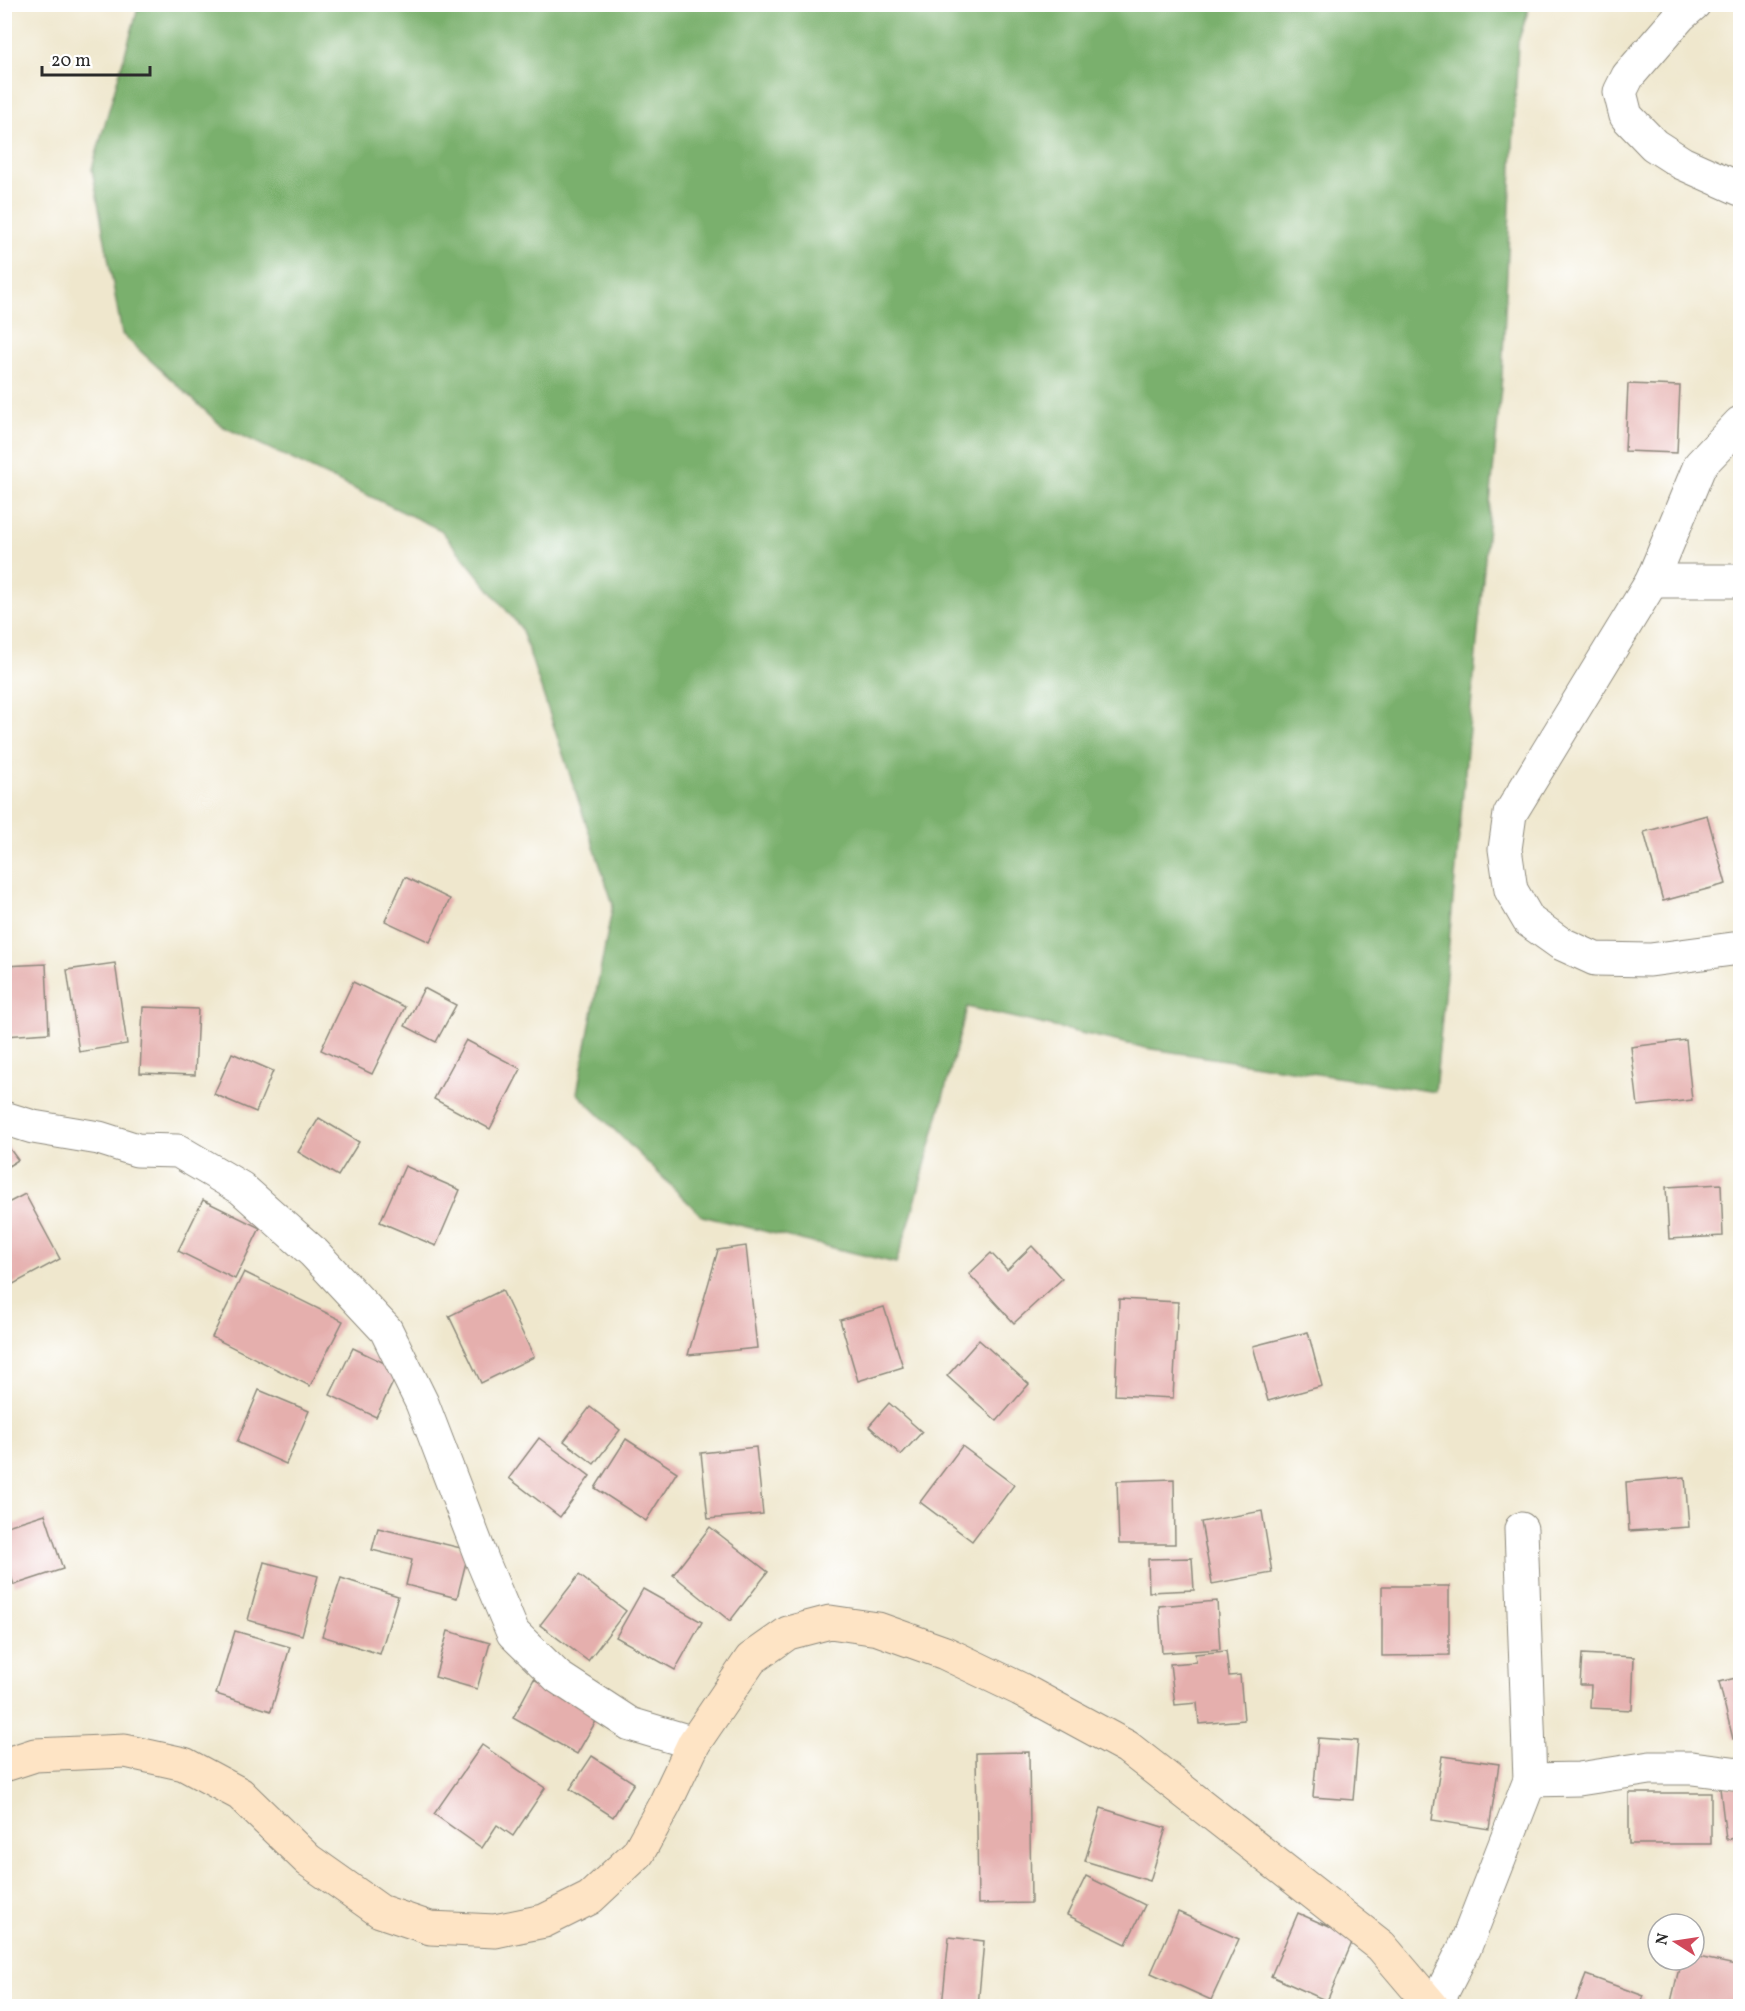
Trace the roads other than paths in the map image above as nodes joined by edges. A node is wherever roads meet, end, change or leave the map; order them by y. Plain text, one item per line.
1 (1694, 4) edge
2 (1740, 189) edge
3 (1740, 423) edge
4 (1652, 581) junction
5 (1740, 581) edge
6 (1740, 948) edge
7 (4, 1118) edge
8 (1521, 1529) dead end
9 (694, 1743) junction
10 (4, 1765) edge
11 (1740, 1774) edge
12 (1530, 1780) junction
13 (1433, 2007) edge

1 - 2 street
3 - 4 street
4 - 5 street
4 - 6 street
7 - 9 street
8 - 12 street
9 - 10 main road
9 - 13 main road
11 - 12 street
12 - 13 street

